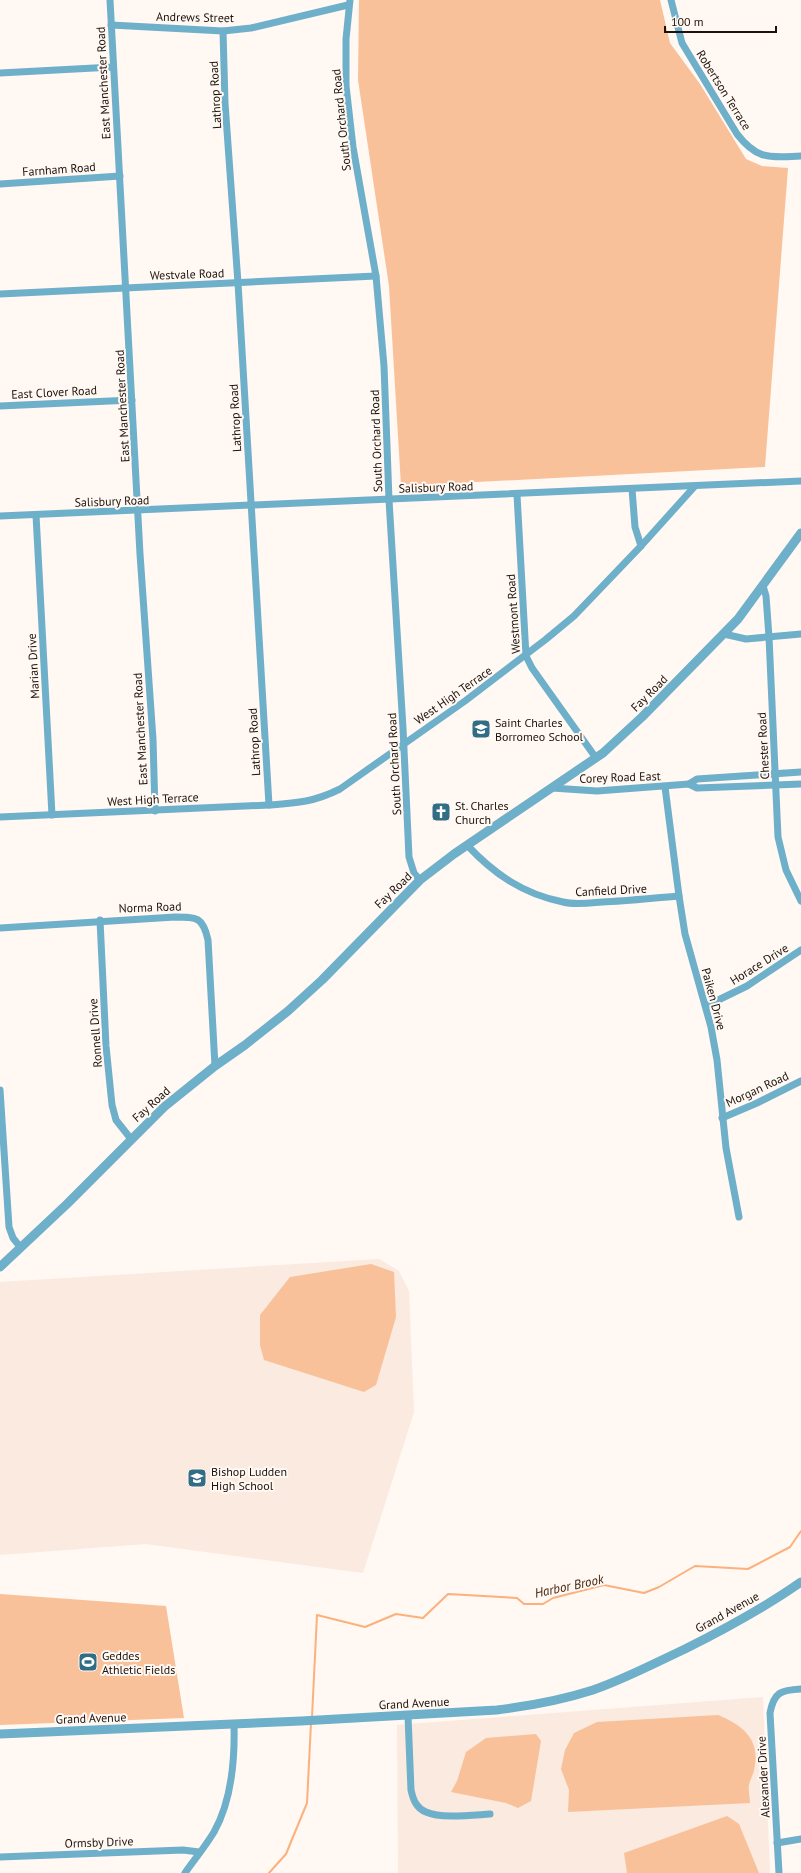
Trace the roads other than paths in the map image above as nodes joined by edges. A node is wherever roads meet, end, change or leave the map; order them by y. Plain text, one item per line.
1 (110, 0) edge
2 (671, 0) edge
3 (349, 2) edge
4 (111, 25) junction
5 (223, 31) junction
6 (113, 67) junction
7 (0, 73) edge
8 (801, 156) edge
9 (120, 176) junction
10 (0, 184) edge
11 (376, 276) junction
12 (238, 283) junction
13 (126, 288) junction
14 (0, 294) edge
15 (132, 400) junction
16 (0, 406) edge
17 (801, 482) edge
18 (695, 486) junction
19 (632, 489) junction
20 (517, 495) junction
21 (389, 500) junction
22 (252, 505) junction
23 (138, 511) junction
24 (36, 515) junction
25 (0, 516) edge
26 (801, 533) edge
27 (641, 546) junction
28 (763, 586) junction
29 (724, 634) junction
30 (801, 634) edge
31 (769, 637) junction
32 (526, 656) junction
33 (404, 743) junction
34 (596, 758) junction
35 (801, 772) edge
36 (775, 774) junction
37 (689, 784) junction
38 (801, 784) edge
39 (776, 786) junction
40 (665, 787) junction
41 (552, 788) junction
42 (269, 805) junction
43 (155, 811) junction
44 (52, 815) junction
45 (0, 817) edge
46 (467, 845) junction
47 (420, 880) junction
48 (679, 896) junction
49 (801, 901) edge
50 (100, 920) junction
51 (0, 928) edge
52 (801, 950) edge
53 (706, 1006) junction
54 (215, 1066) junction
55 (801, 1081) edge
56 (0, 1090) edge
57 (722, 1118) junction
58 (131, 1139) junction
59 (739, 1217) dead end
60 (20, 1248) junction
61 (0, 1267) edge
62 (801, 1582) edge
63 (801, 1689) edge
64 (408, 1716) junction
65 (234, 1724) junction
66 (0, 1734) edge
67 (490, 1814) dead end
68 (801, 1839) edge
69 (777, 1843) junction
70 (199, 1852) junction
71 (0, 1857) edge
72 (185, 1873) edge
73 (779, 1873) edge

1 - 4 street, East Manchester Road
2 - 8 street, Robertson Terrace
3 - 5 street, Andrews Street
3 - 11 street, South Orchard Road
4 - 5 street, Andrews Street
4 - 6 street, East Manchester Road
5 - 12 street, Lathrop Road
6 - 7 street
6 - 9 street, East Manchester Road
9 - 10 street, Farnham Road
9 - 13 street, East Manchester Road
11 - 12 street, Westvale Road
11 - 21 street, South Orchard Road
12 - 13 street, Westvale Road
12 - 22 street, Lathrop Road
13 - 14 street, Westvale Road
13 - 15 street, East Manchester Road
15 - 16 street, East Clover Road
15 - 23 street, East Manchester Road
17 - 18 street, Salisbury Road
18 - 19 street, Salisbury Road
18 - 27 street, West High Terrace
19 - 20 street, Salisbury Road
19 - 27 street
20 - 21 street, Salisbury Road
20 - 32 street, Westmont Road
21 - 22 street, Salisbury Road
21 - 33 street, South Orchard Road
22 - 23 street, Salisbury Road
22 - 42 street, Lathrop Road
23 - 24 street, Salisbury Road
23 - 43 street, East Manchester Road
24 - 25 street, Salisbury Road
24 - 44 street, Marian Drive
26 - 28 street, Fay Road
27 - 32 street, West High Terrace
28 - 29 street, Fay Road
28 - 31 street, Chester Road
29 - 31 street
29 - 34 street, Fay Road
30 - 31 street
31 - 36 street, Chester Road
32 - 33 street, West High Terrace
32 - 34 street, Westmont Road
33 - 42 street, West High Terrace
33 - 47 street, South Orchard Road
34 - 41 street, Fay Road
35 - 36 street, Corey Road East
36 - 37 street, Corey Road East
36 - 39 street, Chester Road
37 - 39 street, Corey Road East
37 - 40 street, Corey Road East
38 - 39 street, Corey Road East
39 - 49 street, Chester Road
40 - 41 street, Corey Road East
40 - 48 street, Paiken Drive
41 - 46 street, Fay Road
42 - 43 street, West High Terrace
43 - 44 street, West High Terrace
44 - 45 street, West High Terrace
46 - 47 street, Fay Road
46 - 48 street, Canfield Drive
47 - 54 street, Fay Road
48 - 53 street, Paiken Drive
50 - 51 street, Norma Road
50 - 54 street, Norma Road
50 - 58 street, Ronnell Drive
52 - 53 street, Horace Drive
53 - 57 street, Paiken Drive
54 - 58 street, Fay Road
55 - 57 street, Morgan Road
56 - 60 street
57 - 59 street, Paiken Drive
58 - 60 street, Fay Road
60 - 61 street, Fay Road
62 - 64 street, Grand Avenue
63 - 69 street, Alexander Drive
64 - 65 street, Grand Avenue
64 - 67 street
65 - 66 street, Grand Avenue
65 - 70 street
68 - 69 street
69 - 73 street, Alexander Drive
70 - 71 street, Ormsby Drive
70 - 72 street

